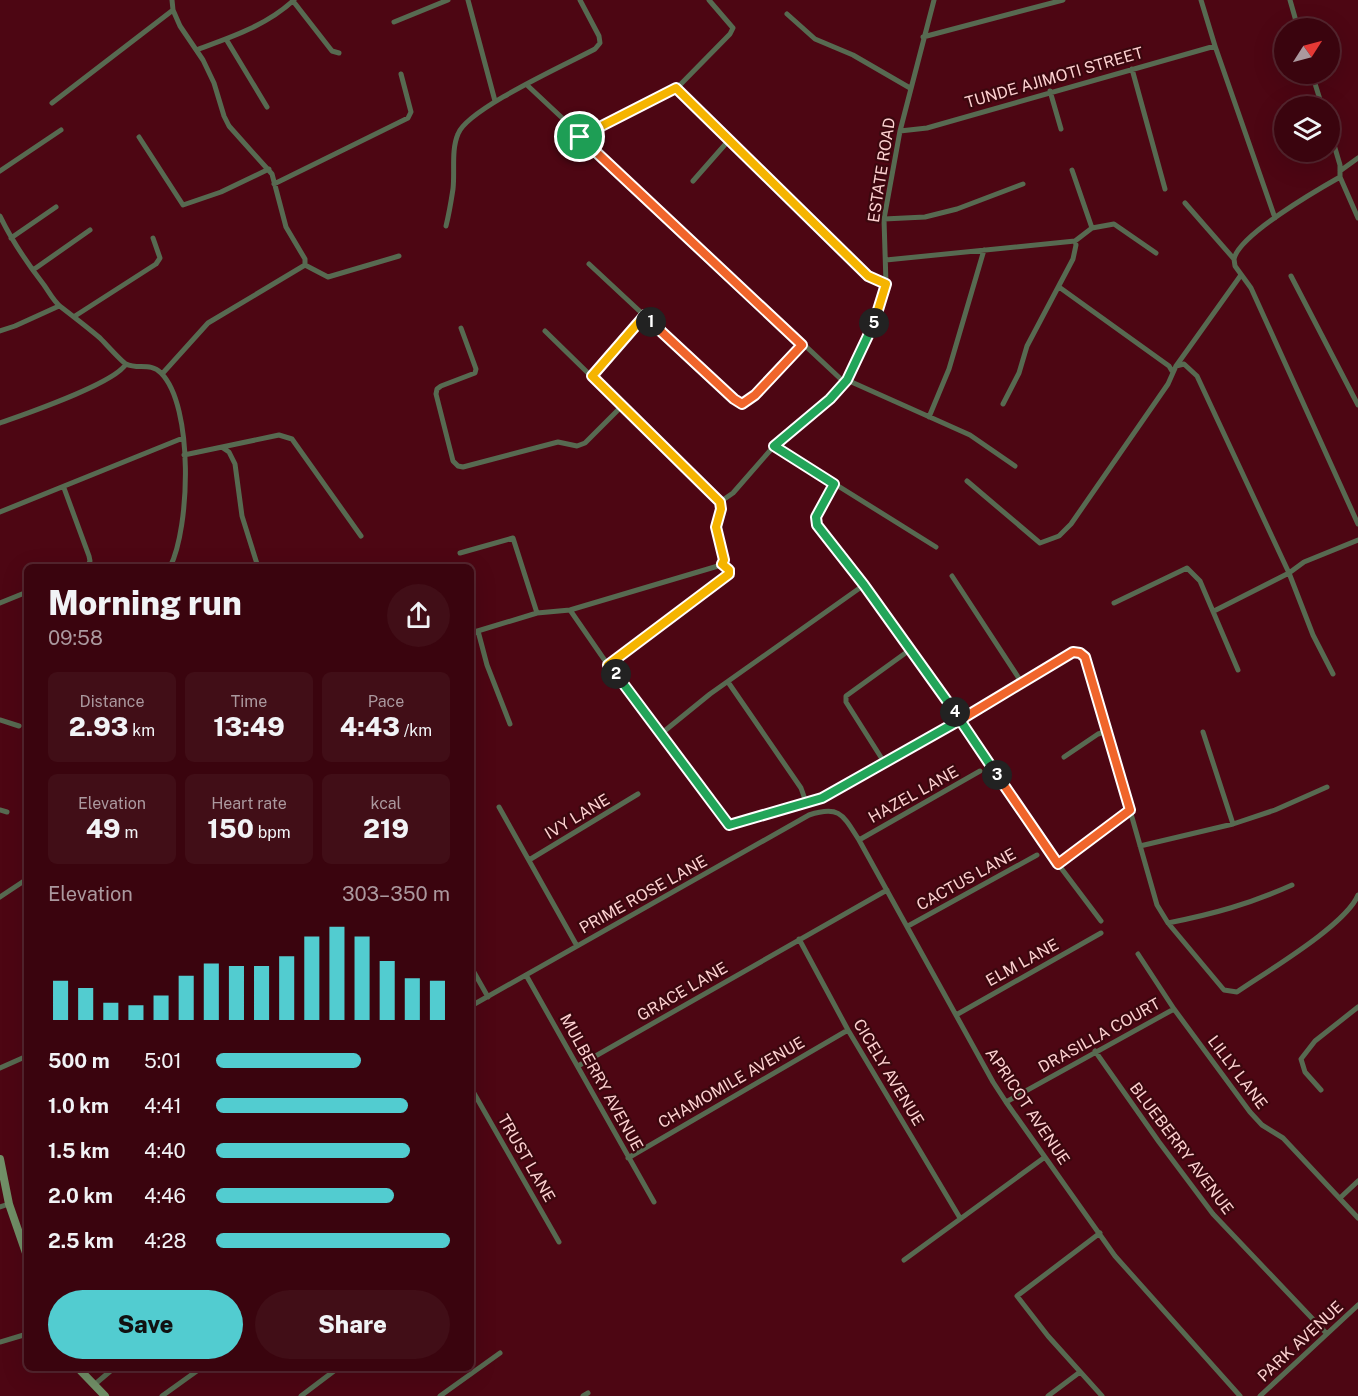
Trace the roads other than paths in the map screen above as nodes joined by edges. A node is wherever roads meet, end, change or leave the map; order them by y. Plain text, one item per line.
1 (172, 0) edge
2 (448, 0) edge
3 (468, 0) edge
4 (580, 0) edge
5 (709, 0) edge
6 (934, 0) edge
7 (1063, 0) edge
8 (1202, 0) edge
9 (1290, 0) edge
10 (294, 1) edge
11 (173, 10) junction
12 (787, 14) dead end
13 (1295, 18) edge
14 (394, 22) dead end
15 (922, 37) junction
16 (226, 39) junction
17 (1215, 46) junction
18 (196, 50) junction
19 (339, 52) dead end
20 (1132, 69) junction
21 (401, 74) dead end
22 (526, 85) junction
23 (676, 88) junction
24 (910, 88) junction
25 (1050, 91) junction
26 (495, 101) junction
27 (52, 103) dead end
28 (267, 107) dead end
29 (1061, 129) dead end
30 (62, 130) dead end
31 (900, 131) junction
32 (139, 136) dead end
33 (580, 137) junction
34 (729, 140) junction
35 (1358, 158) edge
36 (1337, 162) edge
37 (269, 169) junction
38 (1072, 170) dead end
39 (0, 171) edge
40 (1340, 174) junction
41 (693, 181) dead end
42 (274, 184) junction
43 (1023, 184) dead end
44 (1165, 189) dead end
45 (1185, 203) dead end
46 (57, 207) dead end
47 (0, 217) edge
48 (1275, 218) junction
49 (1358, 218) edge
50 (884, 219) junction
51 (446, 226) dead end
52 (1092, 228) junction
53 (90, 230) dead end
54 (11, 238) junction
55 (153, 238) dead end
56 (1075, 241) junction
57 (984, 250) junction
58 (1156, 253) dead end
59 (399, 256) dead end
60 (1234, 259) junction
61 (885, 260) junction
62 (589, 264) dead end
63 (305, 265) junction
64 (33, 270) junction
65 (1240, 275) junction
66 (1291, 276) dead end
67 (886, 284) junction
68 (1059, 287) junction
69 (59, 306) junction
70 (645, 315) junction
71 (75, 316) junction
72 (461, 328) dead end
73 (0, 331) edge
74 (545, 331) dead end
75 (802, 345) junction
76 (126, 364) junction
77 (1174, 369) junction
78 (162, 374) junction
79 (592, 376) junction
80 (846, 381) junction
81 (1003, 404) dead end
82 (1358, 405) edge
83 (622, 406) junction
84 (929, 417) junction
85 (0, 423) edge
86 (183, 438) junction
87 (774, 446) junction
88 (224, 448) junction
89 (184, 455) junction
90 (1015, 466) dead end
91 (967, 481) dead end
92 (834, 484) junction
93 (64, 488) junction
94 (720, 502) junction
95 (0, 512) edge
96 (1358, 524) edge
97 (361, 536) dead end
98 (1358, 540) edge
99 (936, 547) dead end
100 (460, 553) dead end
101 (88, 564) edge
102 (172, 564) edge
103 (257, 564) edge
104 (722, 564) junction
105 (1290, 573) junction
106 (952, 576) dead end
107 (864, 585) junction
108 (24, 593) edge
109 (0, 603) edge
110 (1114, 603) dead end
111 (570, 610) junction
112 (1214, 610) junction
113 (537, 613) junction
114 (478, 631) junction
115 (474, 632) edge
116 (911, 649) junction
117 (608, 665) junction
118 (1238, 670) dead end
119 (1333, 674) dead end
120 (728, 682) junction
121 (1022, 683) junction
122 (0, 720) edge
123 (960, 720) junction
124 (510, 724) dead end
125 (19, 726) dead end
126 (1108, 731) junction
127 (1203, 732) dead end
128 (662, 733) junction
129 (1064, 757) dead end
130 (884, 762) junction
131 (980, 771) dead end
132 (1327, 787) dead end
133 (638, 794) dead end
134 (806, 802) junction
135 (499, 807) dead end
136 (0, 810) edge
137 (830, 810) joint
138 (1130, 810) junction
139 (7, 812) dead end
140 (1233, 824) junction
141 (859, 840) junction
142 (1140, 846) junction
143 (1037, 855) dead end
144 (529, 860) junction
145 (1058, 864) junction
146 (24, 881) edge
147 (1292, 885) dead end
148 (887, 890) junction
149 (1358, 895) edge
150 (0, 897) edge
151 (1101, 921) dead end
152 (1168, 923) junction
153 (908, 926) junction
154 (1101, 933) dead end
155 (799, 939) junction
156 (577, 946) junction
157 (1138, 954) dead end
158 (474, 972) edge
159 (526, 975) junction
160 (488, 997) junction
161 (474, 1004) edge
162 (1358, 1007) edge
163 (1174, 1009) junction
164 (956, 1015) junction
165 (848, 1030) junction
166 (1095, 1052) junction
167 (24, 1057) edge
168 (578, 1066) junction
169 (0, 1068) edge
170 (1321, 1090) dead end
171 (474, 1093) edge
172 (1006, 1102) junction
173 (628, 1158) junction
174 (1045, 1158) junction
175 (0, 1159) edge
176 (1358, 1181) edge
177 (1340, 1198) junction
178 (654, 1202) dead end
179 (9, 1204) junction
180 (0, 1207) edge
181 (960, 1218) junction
182 (1358, 1218) edge
183 (1100, 1233) junction
184 (559, 1242) dead end
185 (24, 1247) edge
186 (904, 1260) dead end
187 (1358, 1305) edge
188 (1327, 1334) junction
189 (24, 1335) edge
190 (0, 1342) edge
191 (500, 1353) dead end
192 (81, 1371) edge
193 (110, 1371) edge
194 (197, 1371) edge
195 (334, 1371) edge
196 (1080, 1372) junction
197 (94, 1385) junction
198 (105, 1396) edge
199 (162, 1396) edge
200 (301, 1396) edge
201 (440, 1396) edge
202 (1048, 1396) edge
203 (1102, 1396) edge
204 (1240, 1396) edge
205 (1260, 1396) edge

1 - 11 street
2 - 14 street
3 - 26 street
4 - 22 street
5 - 23 street
6 - 15 street, ESTATE ROAD
7 - 15 street
8 - 17 street
9 - 13 street
10 - 16 street
10 - 19 street
11 - 18 street
11 - 27 street
12 - 24 street
15 - 24 street, ESTATE ROAD
16 - 18 street
16 - 28 street
17 - 20 street, TUNDE AJIMOTI STREET
17 - 48 street
18 - 37 street
20 - 25 street, TUNDE AJIMOTI STREET
20 - 44 street
21 - 42 street
22 - 26 street
22 - 33 street
23 - 33 street
23 - 34 street
24 - 31 street, ESTATE ROAD
25 - 29 street
25 - 31 street, TUNDE AJIMOTI STREET
26 - 51 street
30 - 39 street
31 - 50 street, ESTATE ROAD
32 - 37 street
33 - 75 street
34 - 41 street
34 - 67 street
35 - 40 street
36 - 40 street
37 - 42 street
38 - 52 street
40 - 48 street
40 - 49 street
42 - 63 street
43 - 50 street
45 - 60 street
46 - 54 street
47 - 54 street
48 - 60 street
50 - 61 street, ESTATE ROAD
52 - 56 street
52 - 58 street
53 - 64 street
54 - 64 street
55 - 71 street
56 - 57 street
56 - 68 street
57 - 61 street
57 - 84 street
59 - 63 street
60 - 65 street
61 - 67 street, ESTATE ROAD
62 - 70 street
63 - 78 street
64 - 69 street
65 - 77 street
65 - 96 street
66 - 82 street
67 - 80 street, ESTATE ROAD
68 - 77 street
68 - 81 street
69 - 71 street
69 - 73 street
70 - 75 street
70 - 79 street
71 - 76 street
72 - 83 street
74 - 79 street
75 - 80 street
76 - 78 street
76 - 85 street
77 - 91 street
77 - 105 street
78 - 86 street
79 - 83 street
80 - 84 street
80 - 87 street, ESTATE ROAD
83 - 94 street
84 - 90 street
86 - 89 street
86 - 93 street
87 - 92 street
87 - 94 street, ESTATE ROAD
88 - 89 street
88 - 97 street
88 - 103 street
89 - 102 street
92 - 99 street
92 - 107 street
93 - 95 street
93 - 101 street
94 - 104 street
98 - 105 street
100 - 113 street
104 - 111 street
104 - 117 street
105 - 112 street
105 - 119 street
106 - 121 street
107 - 116 street
107 - 120 street
108 - 109 street
110 - 112 street
111 - 113 street
111 - 117 street
112 - 118 street
113 - 114 street
114 - 115 street
114 - 124 street
116 - 123 street
116 - 130 street
117 - 128 street
120 - 128 street
120 - 134 street
121 - 123 street
121 - 126 street
122 - 125 street
123 - 130 street
123 - 145 street
126 - 129 street
126 - 138 street
127 - 140 street
128 - 134 street
130 - 134 street
131 - 141 street, HAZEL LANE
132 - 140 street
133 - 144 street, IVY LANE
135 - 144 street
136 - 139 street
137 - 141 street, APRICOT AVENUE
137 - 156 street, PRIME ROSE LANE
138 - 142 street
138 - 145 street
140 - 142 street
141 - 148 street, APRICOT AVENUE
142 - 152 street
143 - 153 street, CACTUS LANE
144 - 156 street
145 - 151 street
146 - 150 street
147 - 152 street
148 - 153 street, APRICOT AVENUE
148 - 155 street, GRACE LANE
149 - 152 street
153 - 164 street, APRICOT AVENUE
154 - 164 street, ELM LANE
155 - 165 street, CICELY AVENUE
155 - 168 street, GRACE LANE
156 - 159 street, PRIME ROSE LANE
157 - 163 street, LILLY LANE
158 - 160 street
159 - 160 street, PRIME ROSE LANE
159 - 168 street, MULBERRY AVENUE
160 - 161 street, PRIME ROSE LANE
162 - 170 street
163 - 166 street, DRASILLA COURT
163 - 177 street, LILLY LANE
164 - 172 street, APRICOT AVENUE
165 - 173 street, CHAMOMILE AVENUE
165 - 181 street, CICELY AVENUE
166 - 172 street, DRASILLA COURT
166 - 188 street, BLUEBERRY AVENUE
167 - 169 street
168 - 173 street, MULBERRY AVENUE
171 - 184 street, TRUST LANE
172 - 174 street, APRICOT AVENUE
173 - 178 street, MULBERRY AVENUE
174 - 181 street
174 - 183 street, APRICOT AVENUE
175 - 179 street
176 - 177 street
177 - 182 street, LILLY LANE
179 - 180 street
179 - 185 street
181 - 186 street
183 - 196 street
183 - 204 street, APRICOT AVENUE
187 - 188 street, PARK AVENUE
188 - 205 street, PARK AVENUE
189 - 190 street
191 - 201 street
192 - 197 street
193 - 197 street
194 - 199 street
195 - 200 street
196 - 202 street
196 - 203 street
197 - 198 street

